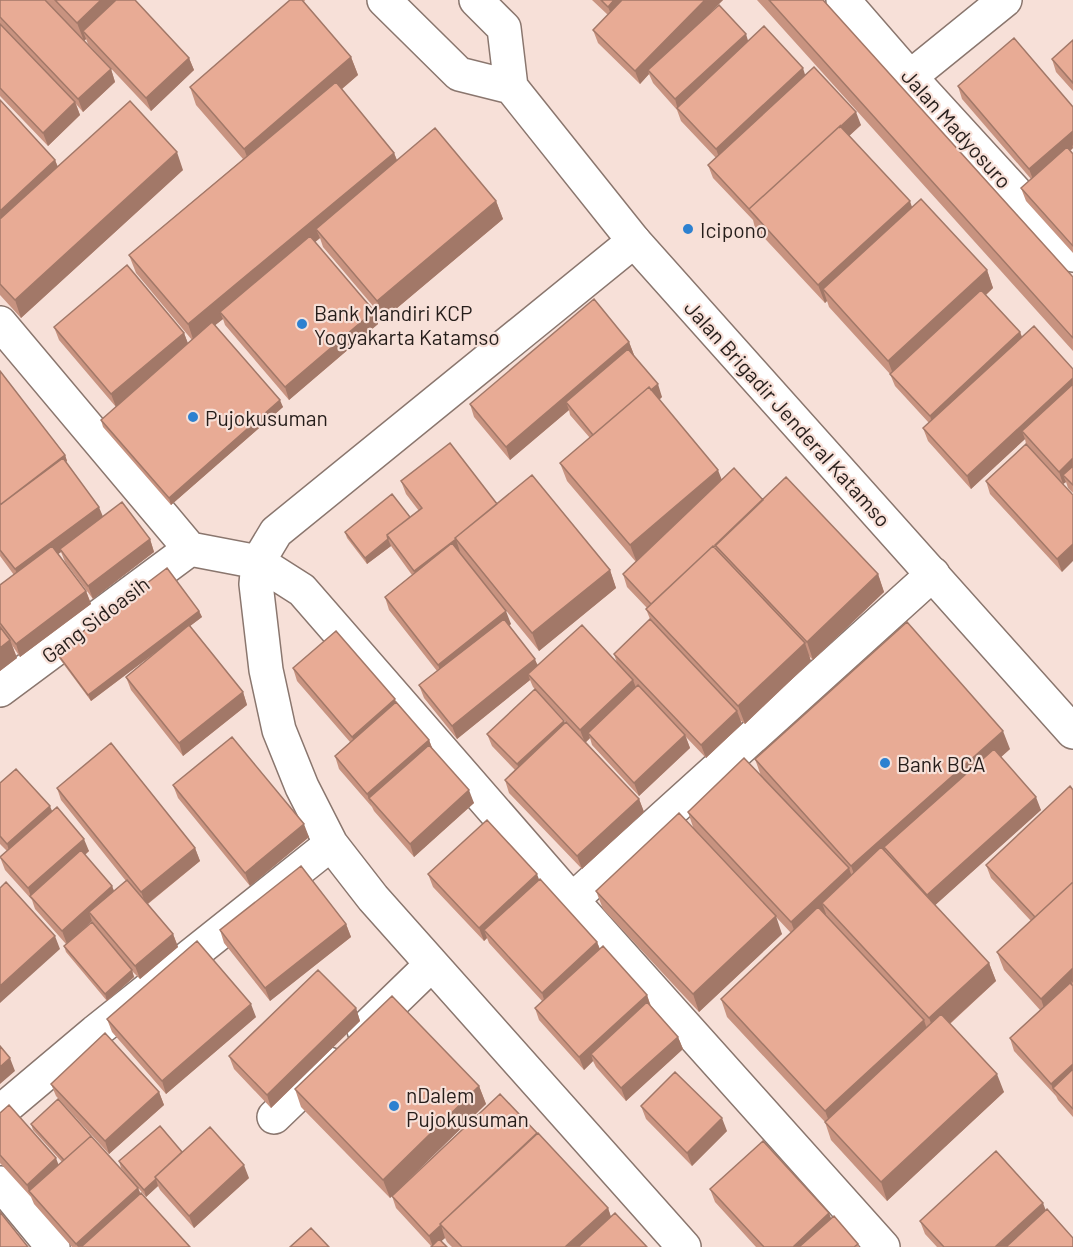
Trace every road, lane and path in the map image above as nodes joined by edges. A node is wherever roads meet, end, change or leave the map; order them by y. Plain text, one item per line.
1 (384, 0) edge
2 (476, 0) edge
3 (843, 0) edge
4 (1005, 0) edge
5 (910, 77) junction
6 (511, 87) junction
7 (634, 241) junction
8 (1073, 255) edge
9 (0, 323) edge
10 (190, 549) junction
11 (258, 562) junction
12 (933, 574) junction
13 (0, 690) edge
14 (1073, 732) edge
15 (331, 844) junction
16 (572, 900) junction
17 (431, 964) junction
18 (0, 1112) edge
19 (274, 1117) dead end
20 (0, 1183) edge
21 (53, 1247) edge
22 (684, 1247) edge
23 (882, 1247) edge

1 - 6 street
2 - 6 street
3 - 5 street, Jalan Madyosuro
4 - 5 street
5 - 8 street, Jalan Madyosuro
6 - 7 street, Jalan Brigadir Jenderal Katamso
7 - 11 street
7 - 12 street, Jalan Brigadir Jenderal Katamso
9 - 10 street
10 - 11 street
10 - 13 street, Gang Sidoasih
11 - 15 street
11 - 16 street
12 - 14 street, Jalan Brigadir Jenderal Katamso
12 - 16 street
15 - 17 street
15 - 18 street
16 - 23 street
17 - 19 street
17 - 22 street
20 - 21 street

